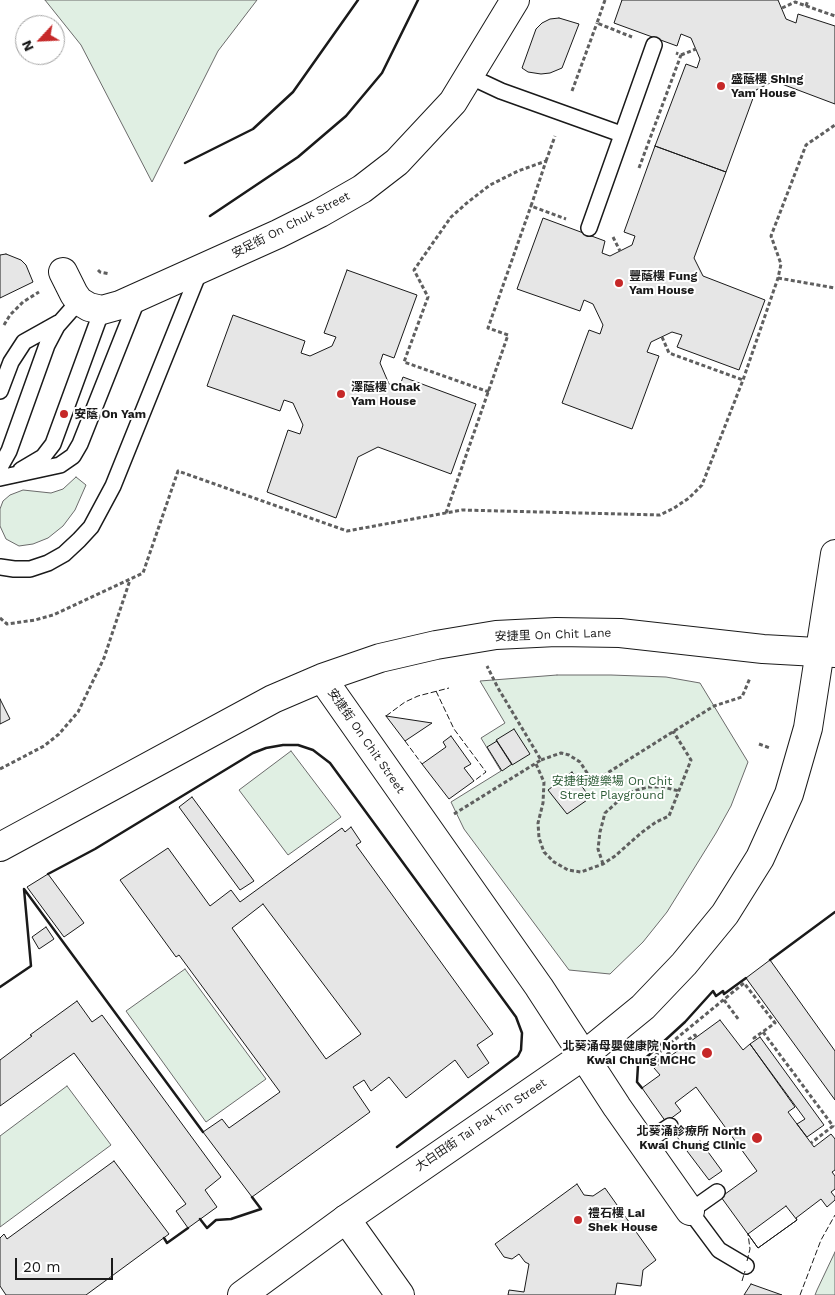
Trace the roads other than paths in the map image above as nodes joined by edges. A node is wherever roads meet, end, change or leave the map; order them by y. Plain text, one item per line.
1 (515, 0) edge
2 (654, 45) road end
3 (469, 76) junction
4 (621, 134) junction
5 (589, 228) road end
6 (200, 270) junction
7 (63, 272) dead end
8 (138, 298) junction
9 (82, 310) junction
10 (0, 391) edge
11 (4, 473) edge
12 (835, 554) edge
13 (0, 567) edge
14 (827, 652) edge
15 (322, 678) junction
16 (0, 847) edge
17 (583, 1056) junction
18 (670, 1126) dead end
19 (643, 1144) junction
20 (717, 1192) dead end
21 (690, 1211) junction
22 (346, 1219) junction
23 (746, 1266) dead end
24 (242, 1295) edge
25 (400, 1295) edge

1 - 3 street, 安足街 On Chuk Street
2 - 4 lane
3 - 4 lane
3 - 6 street, 安足街 On Chuk Street
4 - 5 lane
6 - 8 street, 安足街 On Chuk Street
6 - 13 lane
7 - 9 street
8 - 9 street, 安足街 On Chuk Street
8 - 11 lane
9 - 10 lane
9 - 11 lane
9 - 11 lane
12 - 14 street, 大白田街 Tai Pak Tin Street
14 - 15 street, 安捷里 On Chit Lane
14 - 17 street, 大白田街 Tai Pak Tin Street
15 - 16 street, 安捷街 On Chit Street
15 - 17 street, 安捷街 On Chit Street
17 - 19 street, 安捷街 On Chit Street
17 - 22 street, 大白田街 Tai Pak Tin Street
18 - 19 lane
19 - 21 street, 安捷街 On Chit Street
20 - 21 lane
21 - 23 lane
22 - 24 street, 大白田街 Tai Pak Tin Street
22 - 25 street

